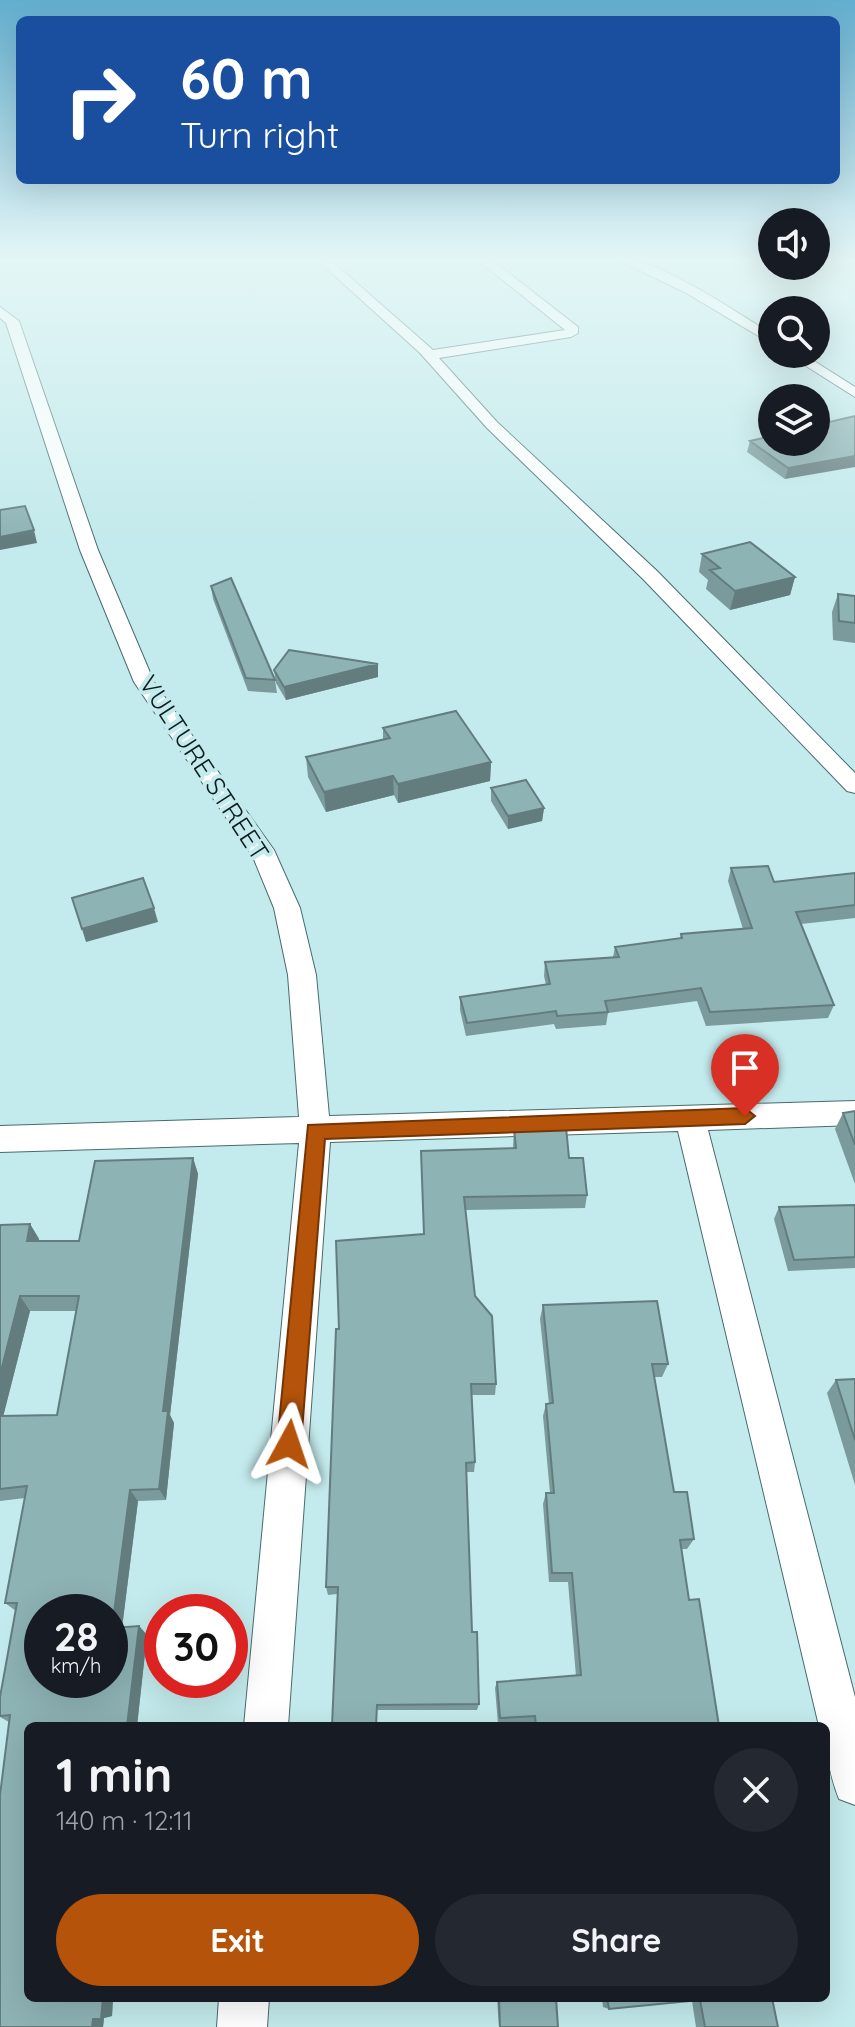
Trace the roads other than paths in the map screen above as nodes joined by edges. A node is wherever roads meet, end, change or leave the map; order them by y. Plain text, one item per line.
1 (22, 352) edge
2 (425, 352) edge
3 (451, 352) edge
4 (429, 355) junction
5 (816, 368) edge
6 (855, 393) edge
7 (855, 786) edge
8 (855, 1113) edge
9 (690, 1118) junction
10 (315, 1131) junction
11 (0, 1139) edge
12 (266, 1722) edge
13 (855, 1783) edge
14 (244, 2002) edge
15 (242, 2027) edge

1 - 10 street, VULTURE STREET
2 - 4 street
3 - 4 street
4 - 7 street
5 - 6 street
8 - 9 street
9 - 10 street
9 - 13 street
10 - 11 street
10 - 12 street, VULTURE STREET
14 - 15 street

